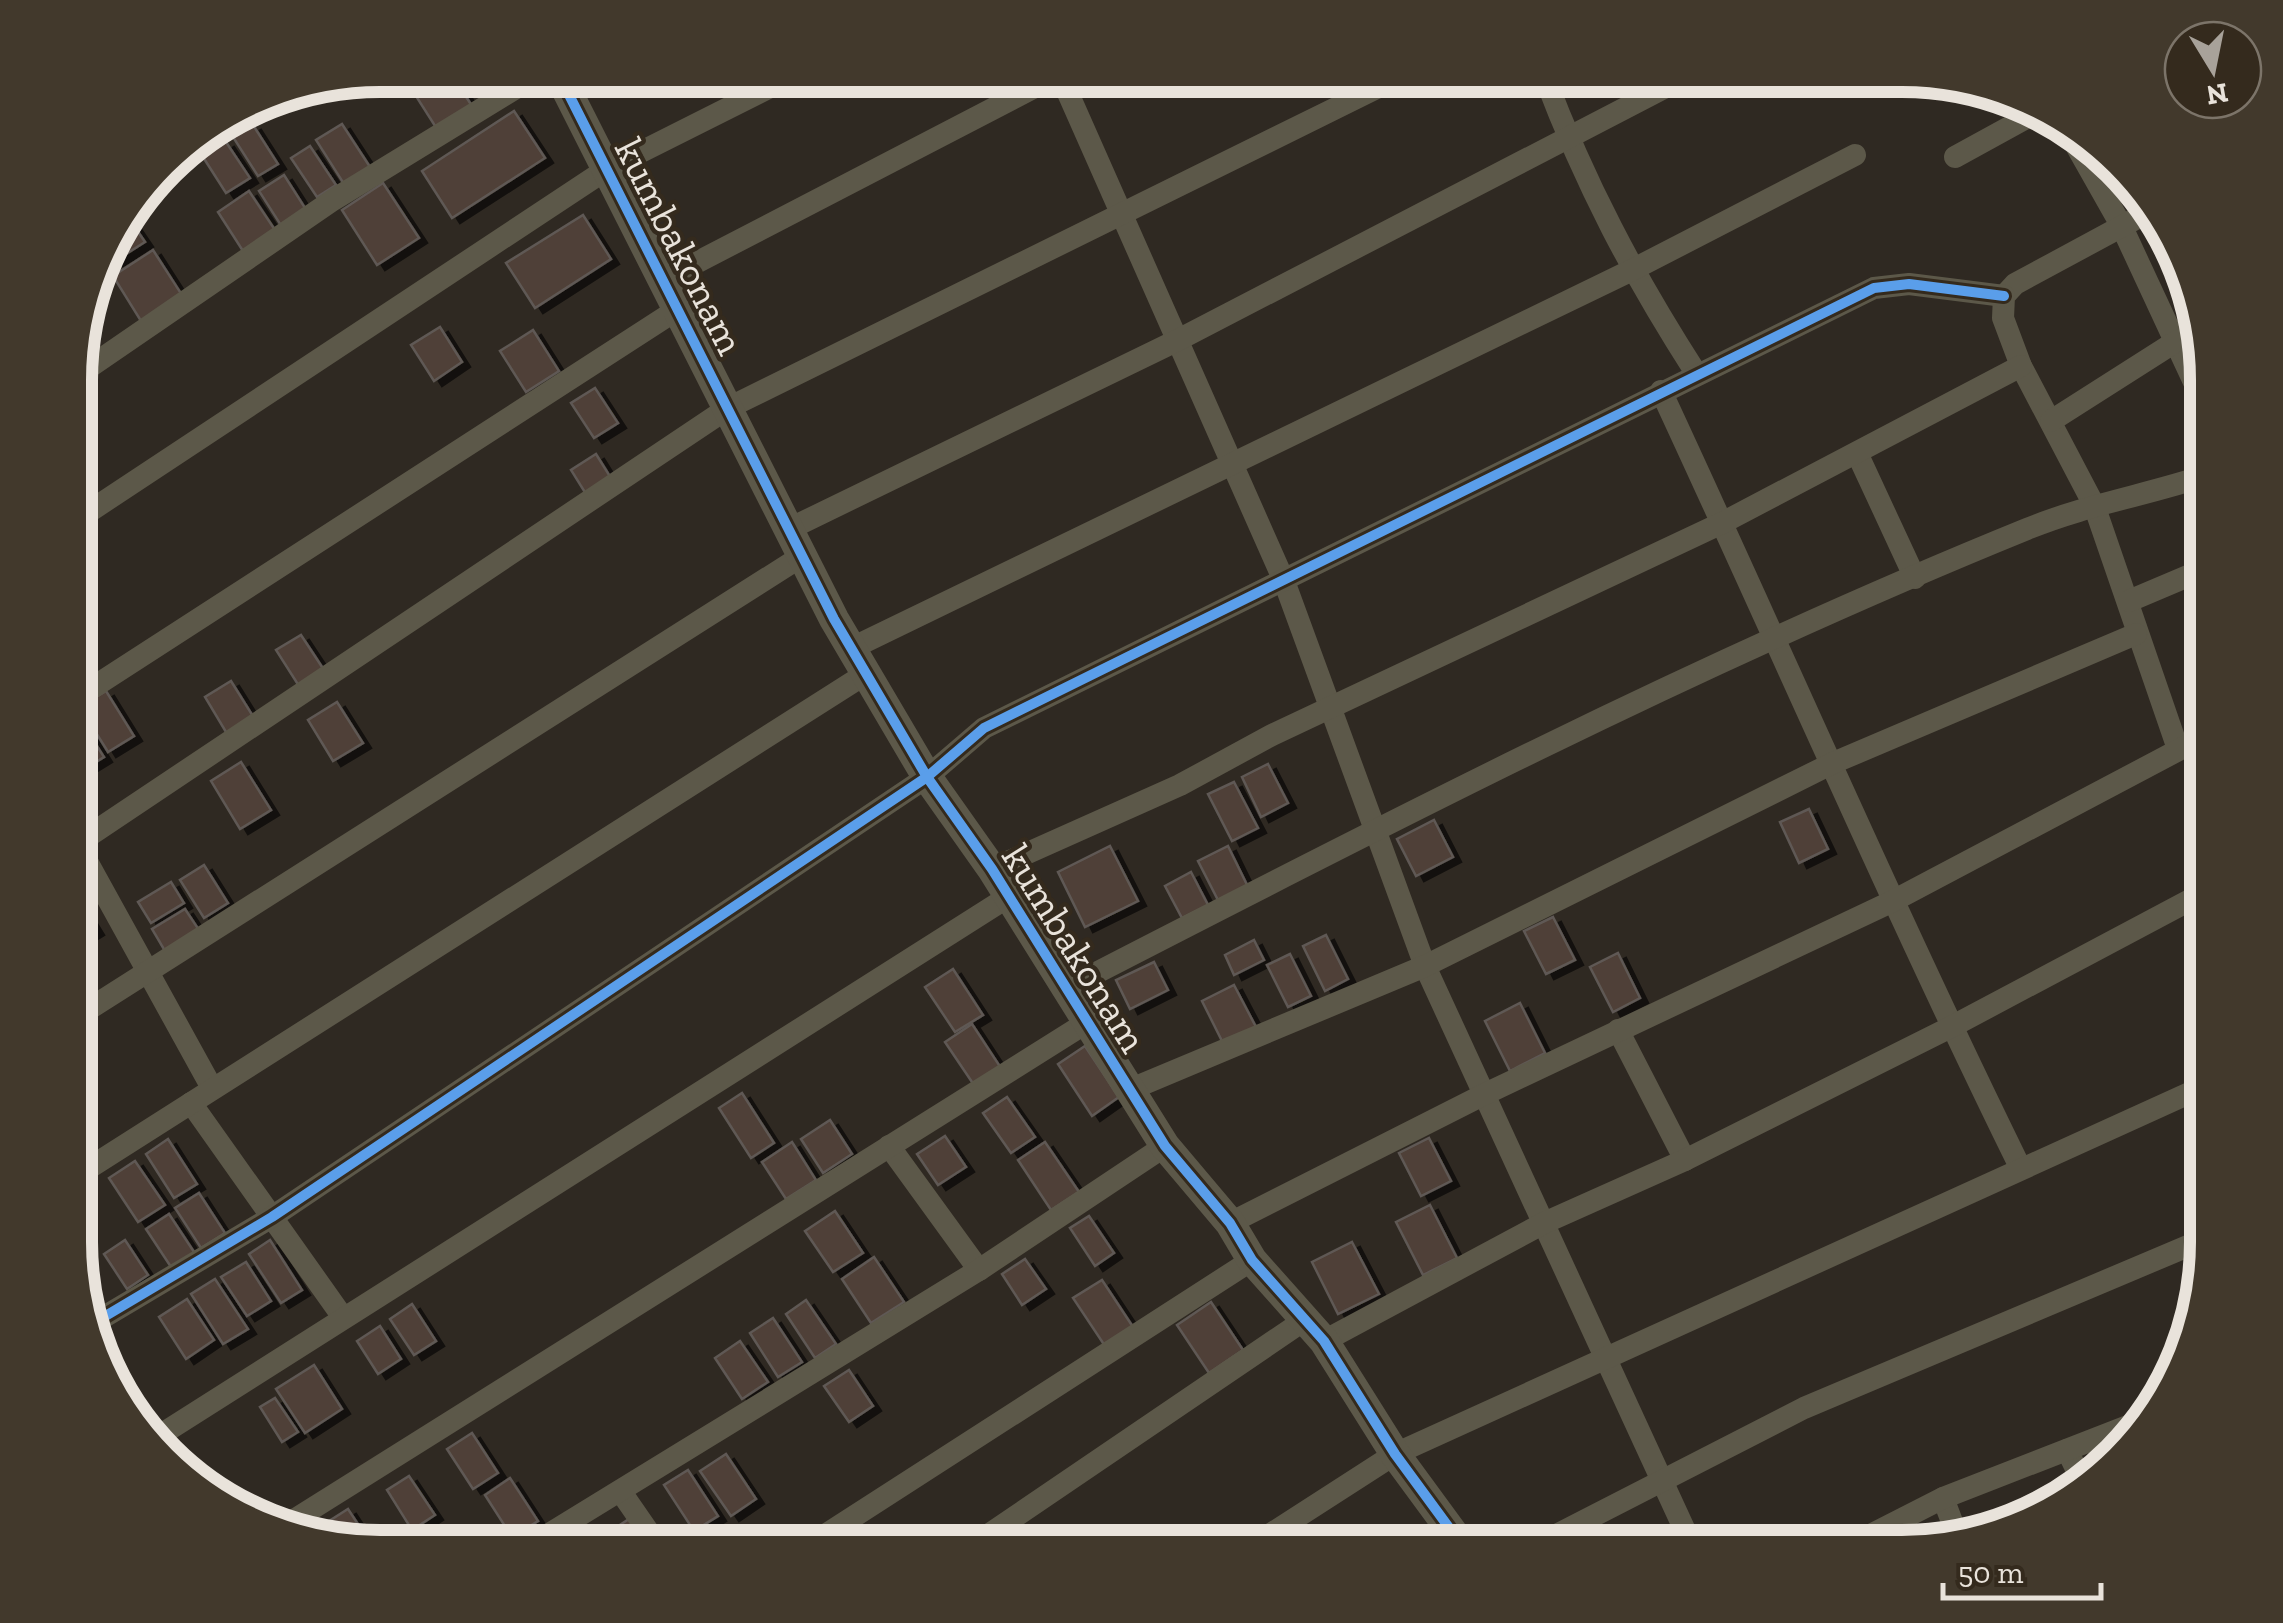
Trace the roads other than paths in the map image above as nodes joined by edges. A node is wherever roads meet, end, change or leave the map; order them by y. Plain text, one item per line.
1 (509, 92) edge
2 (568, 92) edge
3 (760, 92) edge
4 (1026, 92) edge
5 (1066, 92) edge
6 (1369, 93) edge
7 (1550, 93) edge
8 (1656, 93) edge
9 (2024, 119) edge
10 (1568, 140) junction
11 (1855, 155) dead end
12 (1955, 157) dead end
13 (2083, 157) edge
14 (607, 169) junction
15 (1118, 216) junction
16 (2139, 216) edge
17 (2121, 224) junction
18 (1630, 271) junction
19 (662, 282) junction
20 (2004, 296) junction
21 (678, 309) junction
22 (2187, 338) edge
23 (1176, 341) junction
24 (2175, 342) junction
25 (93, 365) edge
26 (2021, 366) junction
27 (1696, 373) junction
28 (2190, 374) edge
29 (1661, 391) junction
30 (728, 408) junction
31 (2052, 421) junction
32 (1857, 453) junction
33 (1230, 466) junction
34 (2190, 480) edge
35 (2094, 505) junction
36 (92, 510) edge
37 (1722, 523) junction
38 (796, 543) junction
39 (2190, 575) edge
40 (1915, 578) junction
41 (1284, 580) junction
42 (2128, 601) junction
43 (2136, 634) junction
44 (1775, 635) junction
45 (860, 661) junction
46 (92, 687) edge
47 (1332, 706) junction
48 (2190, 744) edge
49 (2178, 750) junction
50 (1833, 763) junction
51 (927, 777) junction
52 (1374, 829) junction
53 (93, 834) edge
54 (992, 869) junction
55 (93, 871) edge
56 (1008, 897) junction
57 (2190, 900) edge
58 (1891, 902) junction
59 (1425, 966) junction
60 (147, 974) junction
61 (1064, 988) junction
62 (93, 1007) edge
63 (1086, 1023) junction
64 (1951, 1027) junction
65 (1618, 1030) junction
66 (212, 1088) junction
67 (1129, 1090) junction
68 (2190, 1092) edge
69 (1483, 1095) junction
70 (191, 1103) junction
71 (888, 1146) junction
72 (1166, 1146) junction
73 (1685, 1160) junction
74 (93, 1166) edge
75 (2020, 1167) junction
76 (272, 1217) junction
77 (1544, 1222) junction
78 (1230, 1223) junction
79 (2190, 1245) edge
80 (1252, 1260) junction
81 (979, 1270) junction
82 (342, 1316) junction
83 (102, 1318) edge
84 (1315, 1330) junction
85 (1607, 1362) junction
86 (2122, 1429) edge
87 (164, 1433) edge
88 (2067, 1450) junction
89 (1395, 1454) junction
90 (2077, 1471) edge
91 (1661, 1480) junction
92 (621, 1492) junction
93 (1943, 1498) junction
94 (297, 1518) edge
95 (1953, 1525) edge
96 (558, 1530) edge
97 (647, 1530) edge
98 (833, 1530) edge
99 (998, 1530) edge
100 (1277, 1530) edge
101 (1451, 1530) edge
102 (1565, 1530) edge
103 (1685, 1530) edge
104 (1880, 1530) edge

1 - 25 street
2 - 14 street, kumbakonam
3 - 14 street
4 - 19 street
5 - 15 street
6 - 15 street
7 - 10 street
8 - 10 street
9 - 12 street
10 - 18 street
10 - 23 street
11 - 18 street
13 - 17 street
14 - 19 street, kumbakonam
14 - 36 street
15 - 23 street
15 - 30 street
16 - 17 street
17 - 20 street
17 - 24 street
18 - 27 street
18 - 33 street
19 - 21 street, kumbakonam
20 - 26 street
20 - 27 street
21 - 30 street, kumbakonam
21 - 46 street
22 - 24 street
23 - 33 street
23 - 38 street
24 - 28 street
24 - 31 street
26 - 31 street
26 - 32 street
27 - 29 street
29 - 37 street
29 - 41 street
30 - 38 street, kumbakonam
30 - 53 street
31 - 35 street
32 - 37 street
32 - 40 street
33 - 41 street
33 - 45 street
34 - 35 street
35 - 40 street
35 - 42 street
37 - 44 street
37 - 47 street
38 - 45 street, kumbakonam
38 - 60 street
39 - 42 street
40 - 44 street
41 - 47 street
41 - 51 street
42 - 43 street
43 - 49 street
43 - 50 street
44 - 50 street
44 - 52 street
45 - 51 street, kumbakonam
45 - 66 street
47 - 52 street
47 - 54 street
48 - 49 street
49 - 58 street
50 - 58 street
50 - 59 street
51 - 54 street, kumbakonam
51 - 76 street
52 - 59 street
52 - 61 street
54 - 56 street, kumbakonam
55 - 60 street
56 - 61 street, kumbakonam
56 - 82 street
57 - 64 street
58 - 64 street
58 - 65 street
59 - 67 street
59 - 69 street
60 - 62 street
60 - 66 street
61 - 63 street, kumbakonam
63 - 67 street, kumbakonam
63 - 71 street
64 - 73 street
64 - 75 street
65 - 69 street
65 - 73 street
66 - 70 street
67 - 72 street, kumbakonam
68 - 75 street
69 - 77 street
69 - 78 street
70 - 74 street
70 - 76 street
71 - 81 street
71 - 94 street
72 - 78 street, kumbakonam
72 - 81 street
73 - 77 street
75 - 85 street
76 - 82 street
76 - 83 street
77 - 84 street
77 - 85 street
78 - 80 street, kumbakonam
79 - 91 street
80 - 84 street, kumbakonam
80 - 98 street
81 - 92 street
82 - 87 street
84 - 89 street, kumbakonam
84 - 99 street
85 - 89 street
85 - 91 street
86 - 88 street
88 - 90 street
88 - 93 street
89 - 100 street
89 - 101 street, kumbakonam
91 - 102 street
91 - 103 street
92 - 96 street
92 - 97 street
93 - 95 street
93 - 104 street

